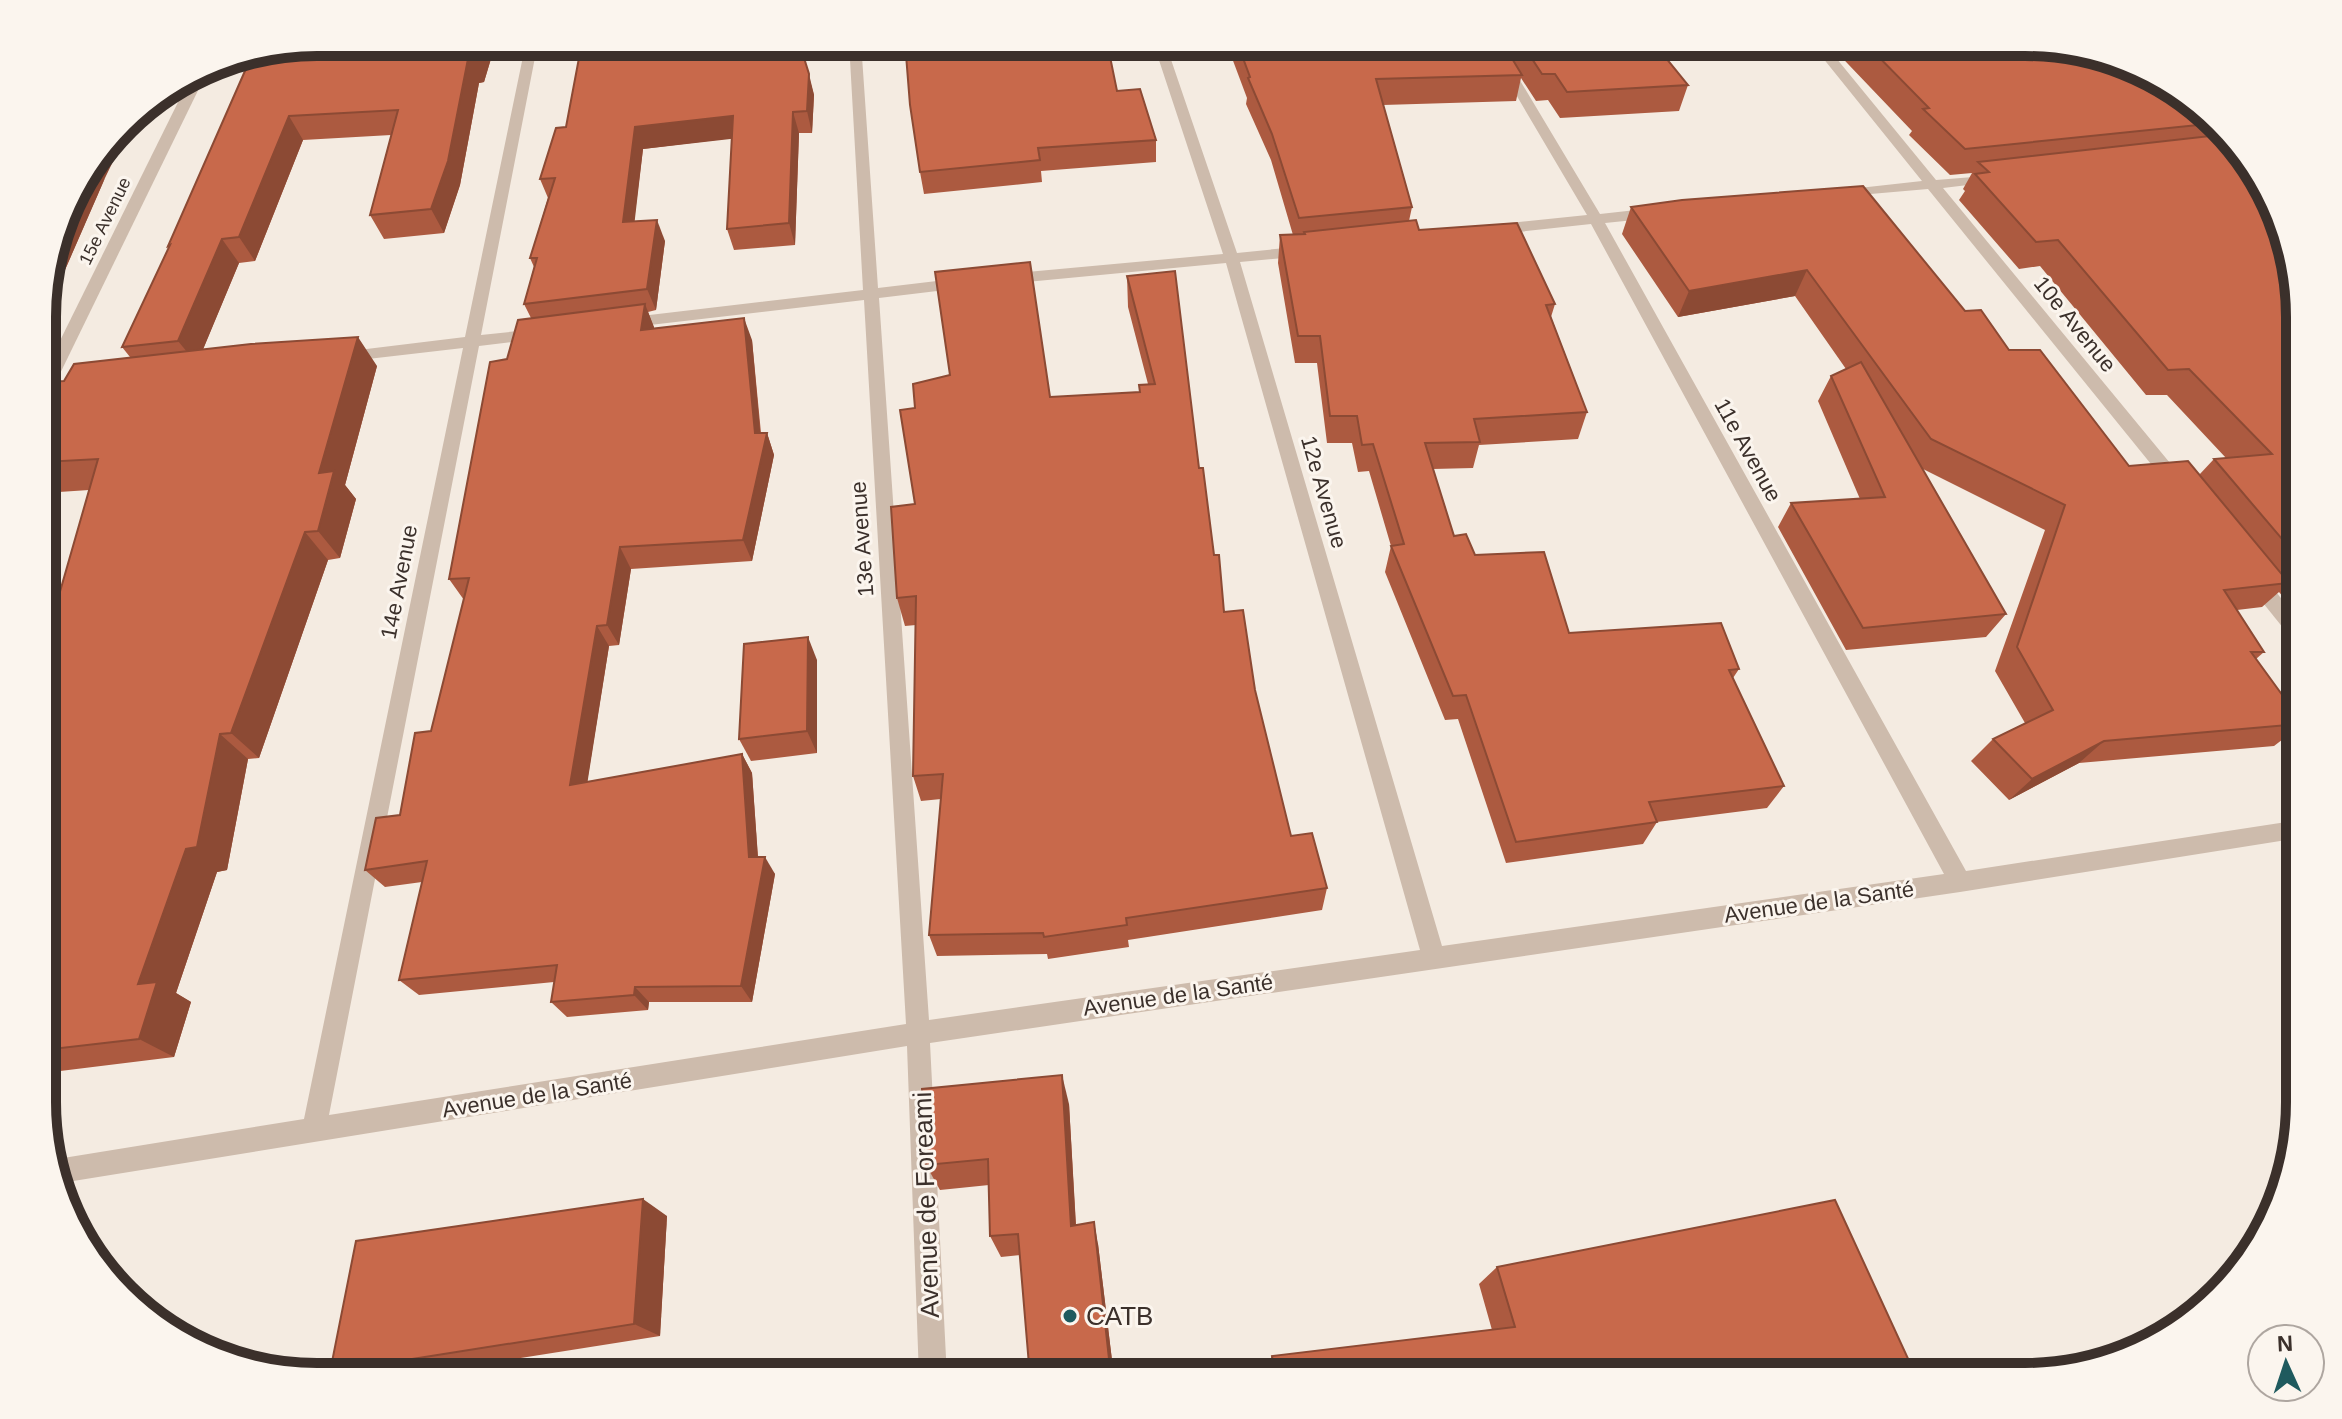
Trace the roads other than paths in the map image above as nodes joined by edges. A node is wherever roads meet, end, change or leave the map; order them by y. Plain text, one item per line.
1 (529, 56) edge
2 (856, 56) edge
3 (1164, 56) edge
4 (1499, 56) edge
5 (1827, 56) edge
6 (192, 88) edge
7 (2008, 176) edge
8 (1932, 184) junction
9 (1825, 195) edge
10 (1672, 211) edge
11 (1596, 219) junction
12 (1469, 233) edge
13 (1327, 248) edge
14 (1232, 259) junction
15 (871, 292) junction
16 (610, 325) edge
17 (548, 333) edge
18 (471, 342) junction
19 (329, 358) edge
20 (56, 373) edge
21 (2190, 500) edge
22 (2240, 561) edge
23 (2285, 617) edge
24 (2285, 831) edge
25 (1960, 882) junction
26 (1434, 958) junction
27 (918, 1033) junction
28 (314, 1132) junction
29 (65, 1170) edge
30 (932, 1363) edge

1 - 18 street, 14e Avenue
2 - 15 street, 13e Avenue
3 - 14 street, 12e Avenue
4 - 11 street, 11e Avenue
5 - 8 street, 10e Avenue
6 - 20 street, 15e Avenue
7 - 8 street
8 - 9 street
8 - 21 street, 10e Avenue
10 - 11 street
11 - 12 street
11 - 25 street, 11e Avenue
13 - 14 street
14 - 15 street
14 - 26 street, 12e Avenue
15 - 16 street
15 - 27 street, 13e Avenue
17 - 18 street
18 - 19 street
18 - 28 street, 14e Avenue
22 - 23 street
24 - 25 street, Avenue de la Santé
25 - 26 street, Avenue de la Santé
26 - 27 street, Avenue de la Santé
27 - 28 street, Avenue de la Santé
27 - 30 street, Avenue de Foreami
28 - 29 street, Avenue de la Santé

